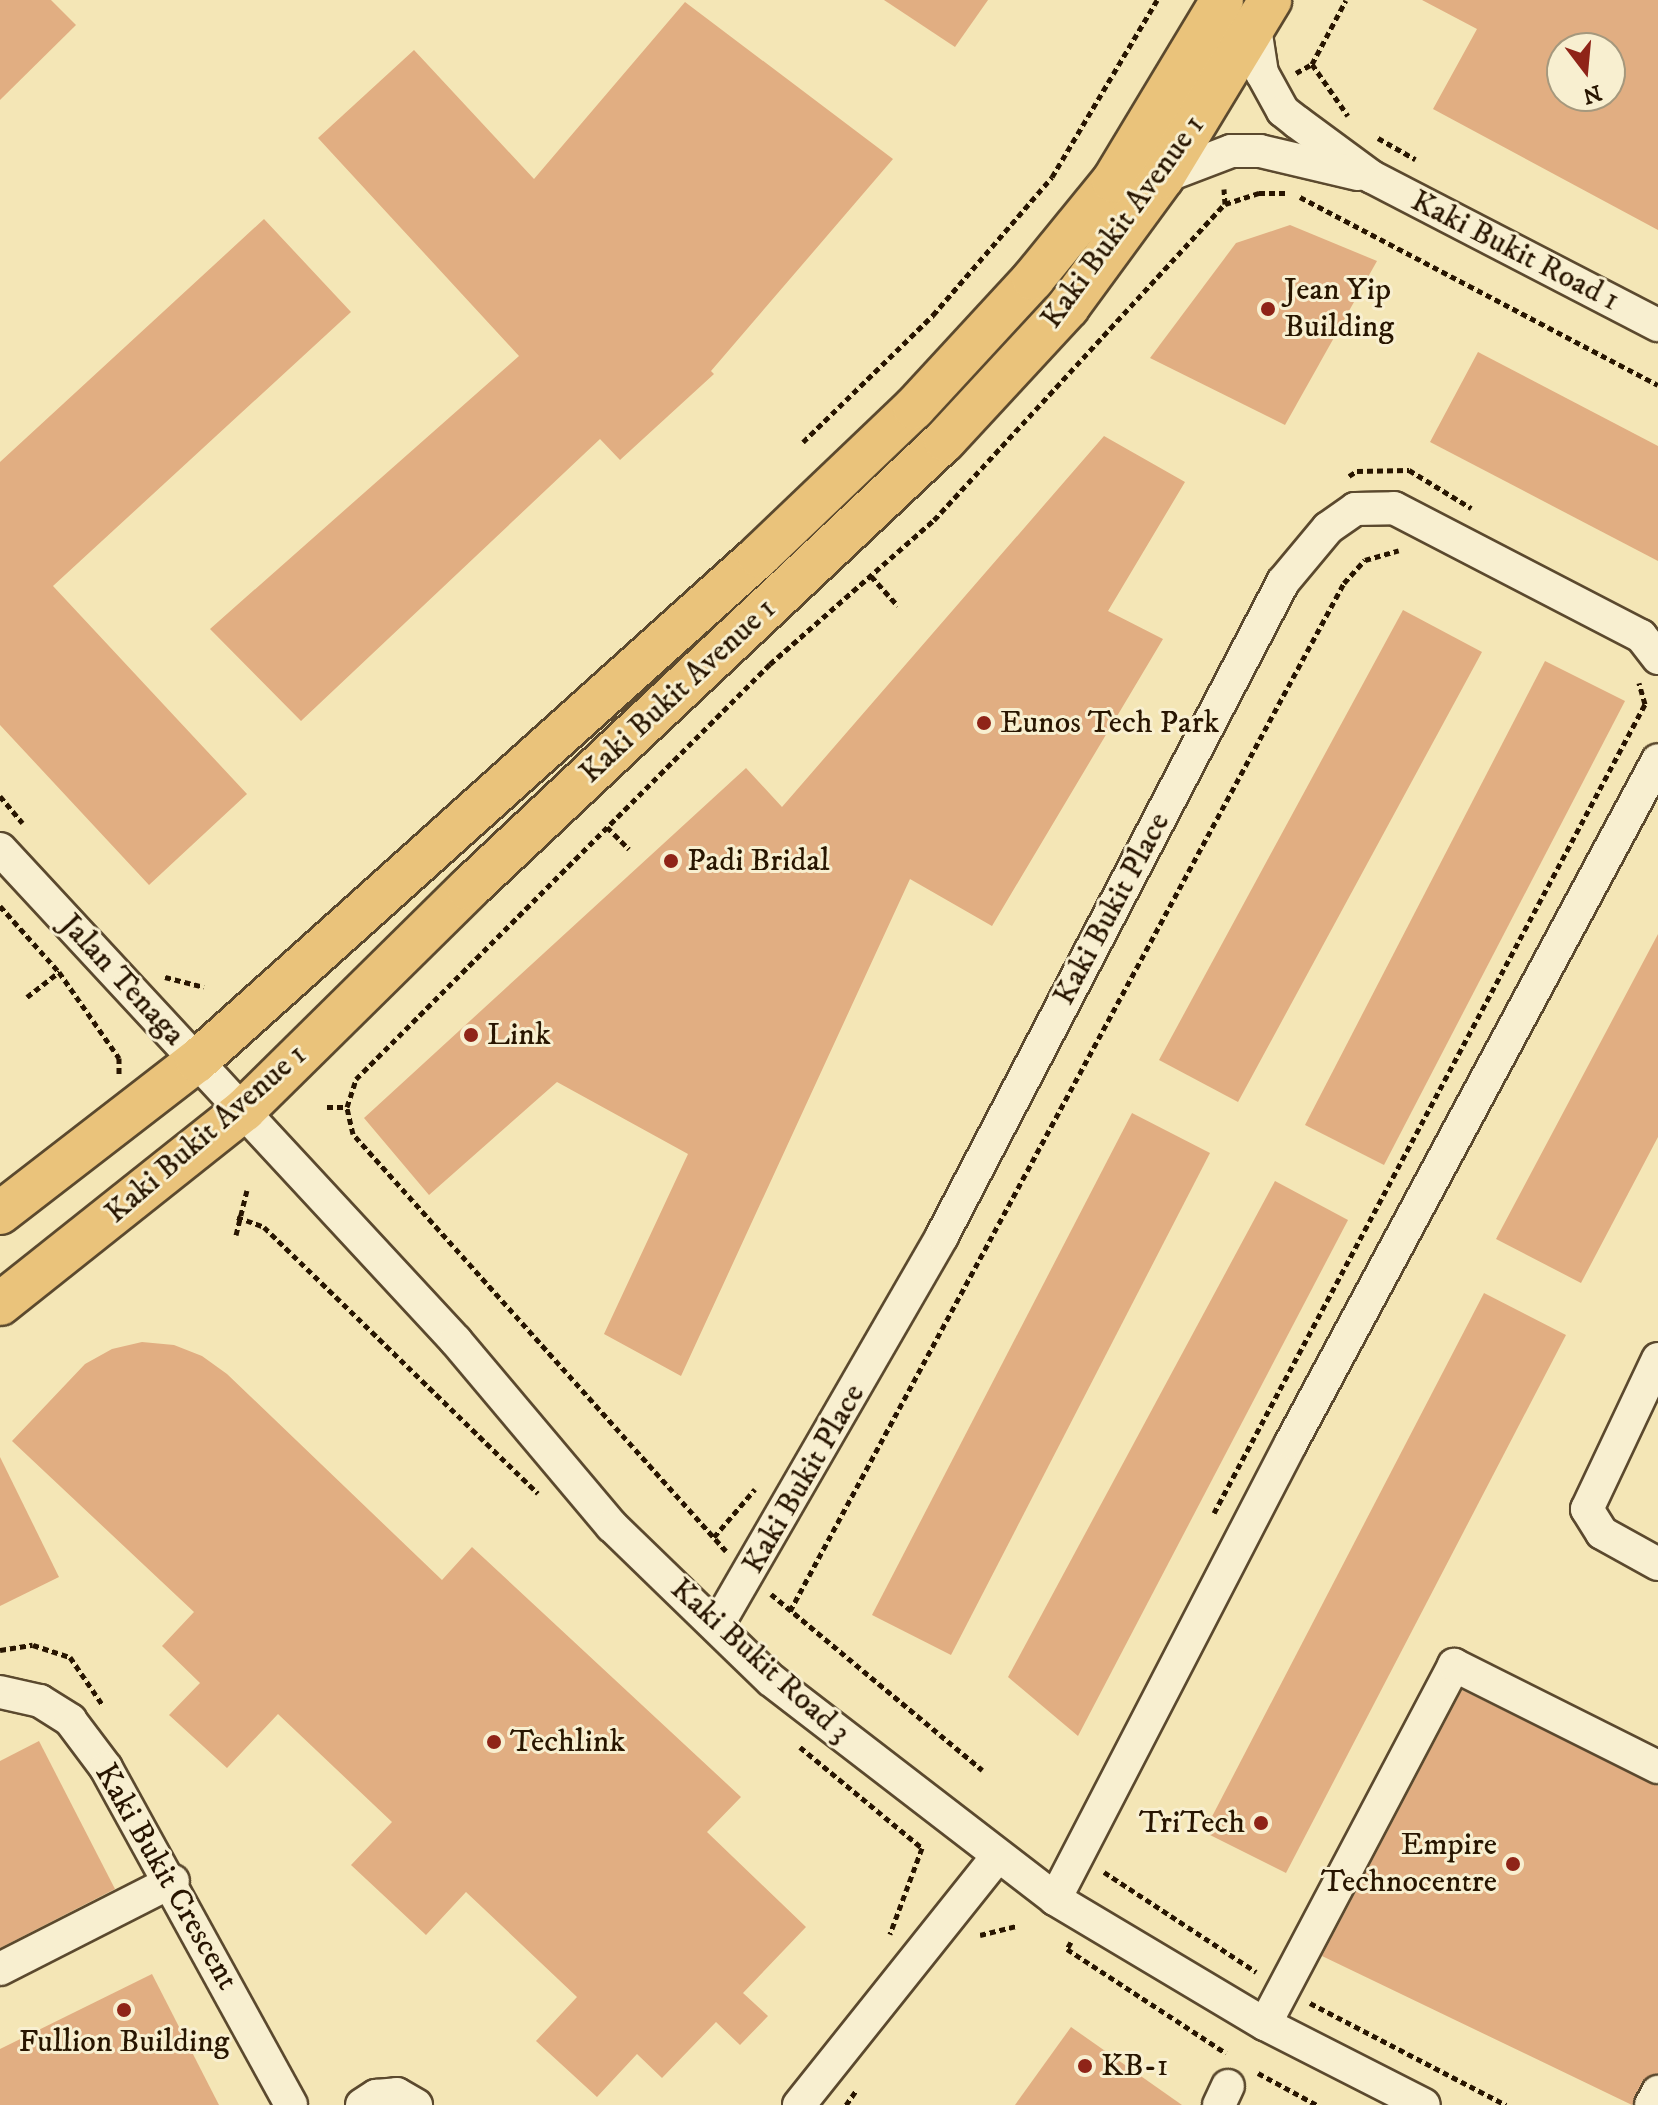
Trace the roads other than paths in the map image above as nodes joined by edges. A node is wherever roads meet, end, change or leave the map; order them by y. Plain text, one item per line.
1 (1222, 0) edge
2 (1262, 14) edge
3 (1163, 177) junction
4 (1372, 177) junction
5 (1658, 325) edge
6 (1647, 665) edge
7 (1658, 760) edge
8 (0, 849) edge
9 (197, 1061) junction
10 (244, 1110) junction
11 (0, 1213) edge
12 (0, 1304) edge
13 (1658, 1359) edge
14 (1658, 1564) edge
15 (717, 1626) junction
16 (0, 1692) edge
17 (1658, 1767) edge
18 (996, 1858) junction
19 (173, 1881) junction
20 (1055, 1899) junction
21 (0, 1969) edge
22 (1265, 2024) junction
23 (1658, 2092) edge
24 (291, 2105) edge
25 (362, 2105) edge
26 (416, 2105) edge
27 (799, 2105) edge
28 (1424, 2105) edge
29 (1651, 2105) edge

1 - 9 main road, Kaki Bukit Avenue 1
2 - 3 main road, Kaki Bukit Avenue 1
2 - 4 street, Kaki Bukit Road 1
3 - 4 street, Kaki Bukit Road 1
3 - 10 main road, Kaki Bukit Avenue 1
4 - 5 street, Kaki Bukit Road 1
6 - 15 street, Kaki Bukit Place
7 - 20 street
8 - 9 street, Jalan Tenaga
9 - 10 street, Jalan Tenaga
9 - 11 main road, Kaki Bukit Avenue 1
10 - 12 main road, Kaki Bukit Avenue 1
10 - 15 street, Kaki Bukit Road 3
13 - 14 street
15 - 18 street, Kaki Bukit Road 3
16 - 19 street, Kaki Bukit Crescent
17 - 22 street
18 - 20 street, Kaki Bukit Road 3
18 - 27 street
19 - 21 street
19 - 24 street, Kaki Bukit Crescent
20 - 22 street, Kaki Bukit Road 3
22 - 28 street, Kaki Bukit Road 3
23 - 29 street
25 - 26 street

